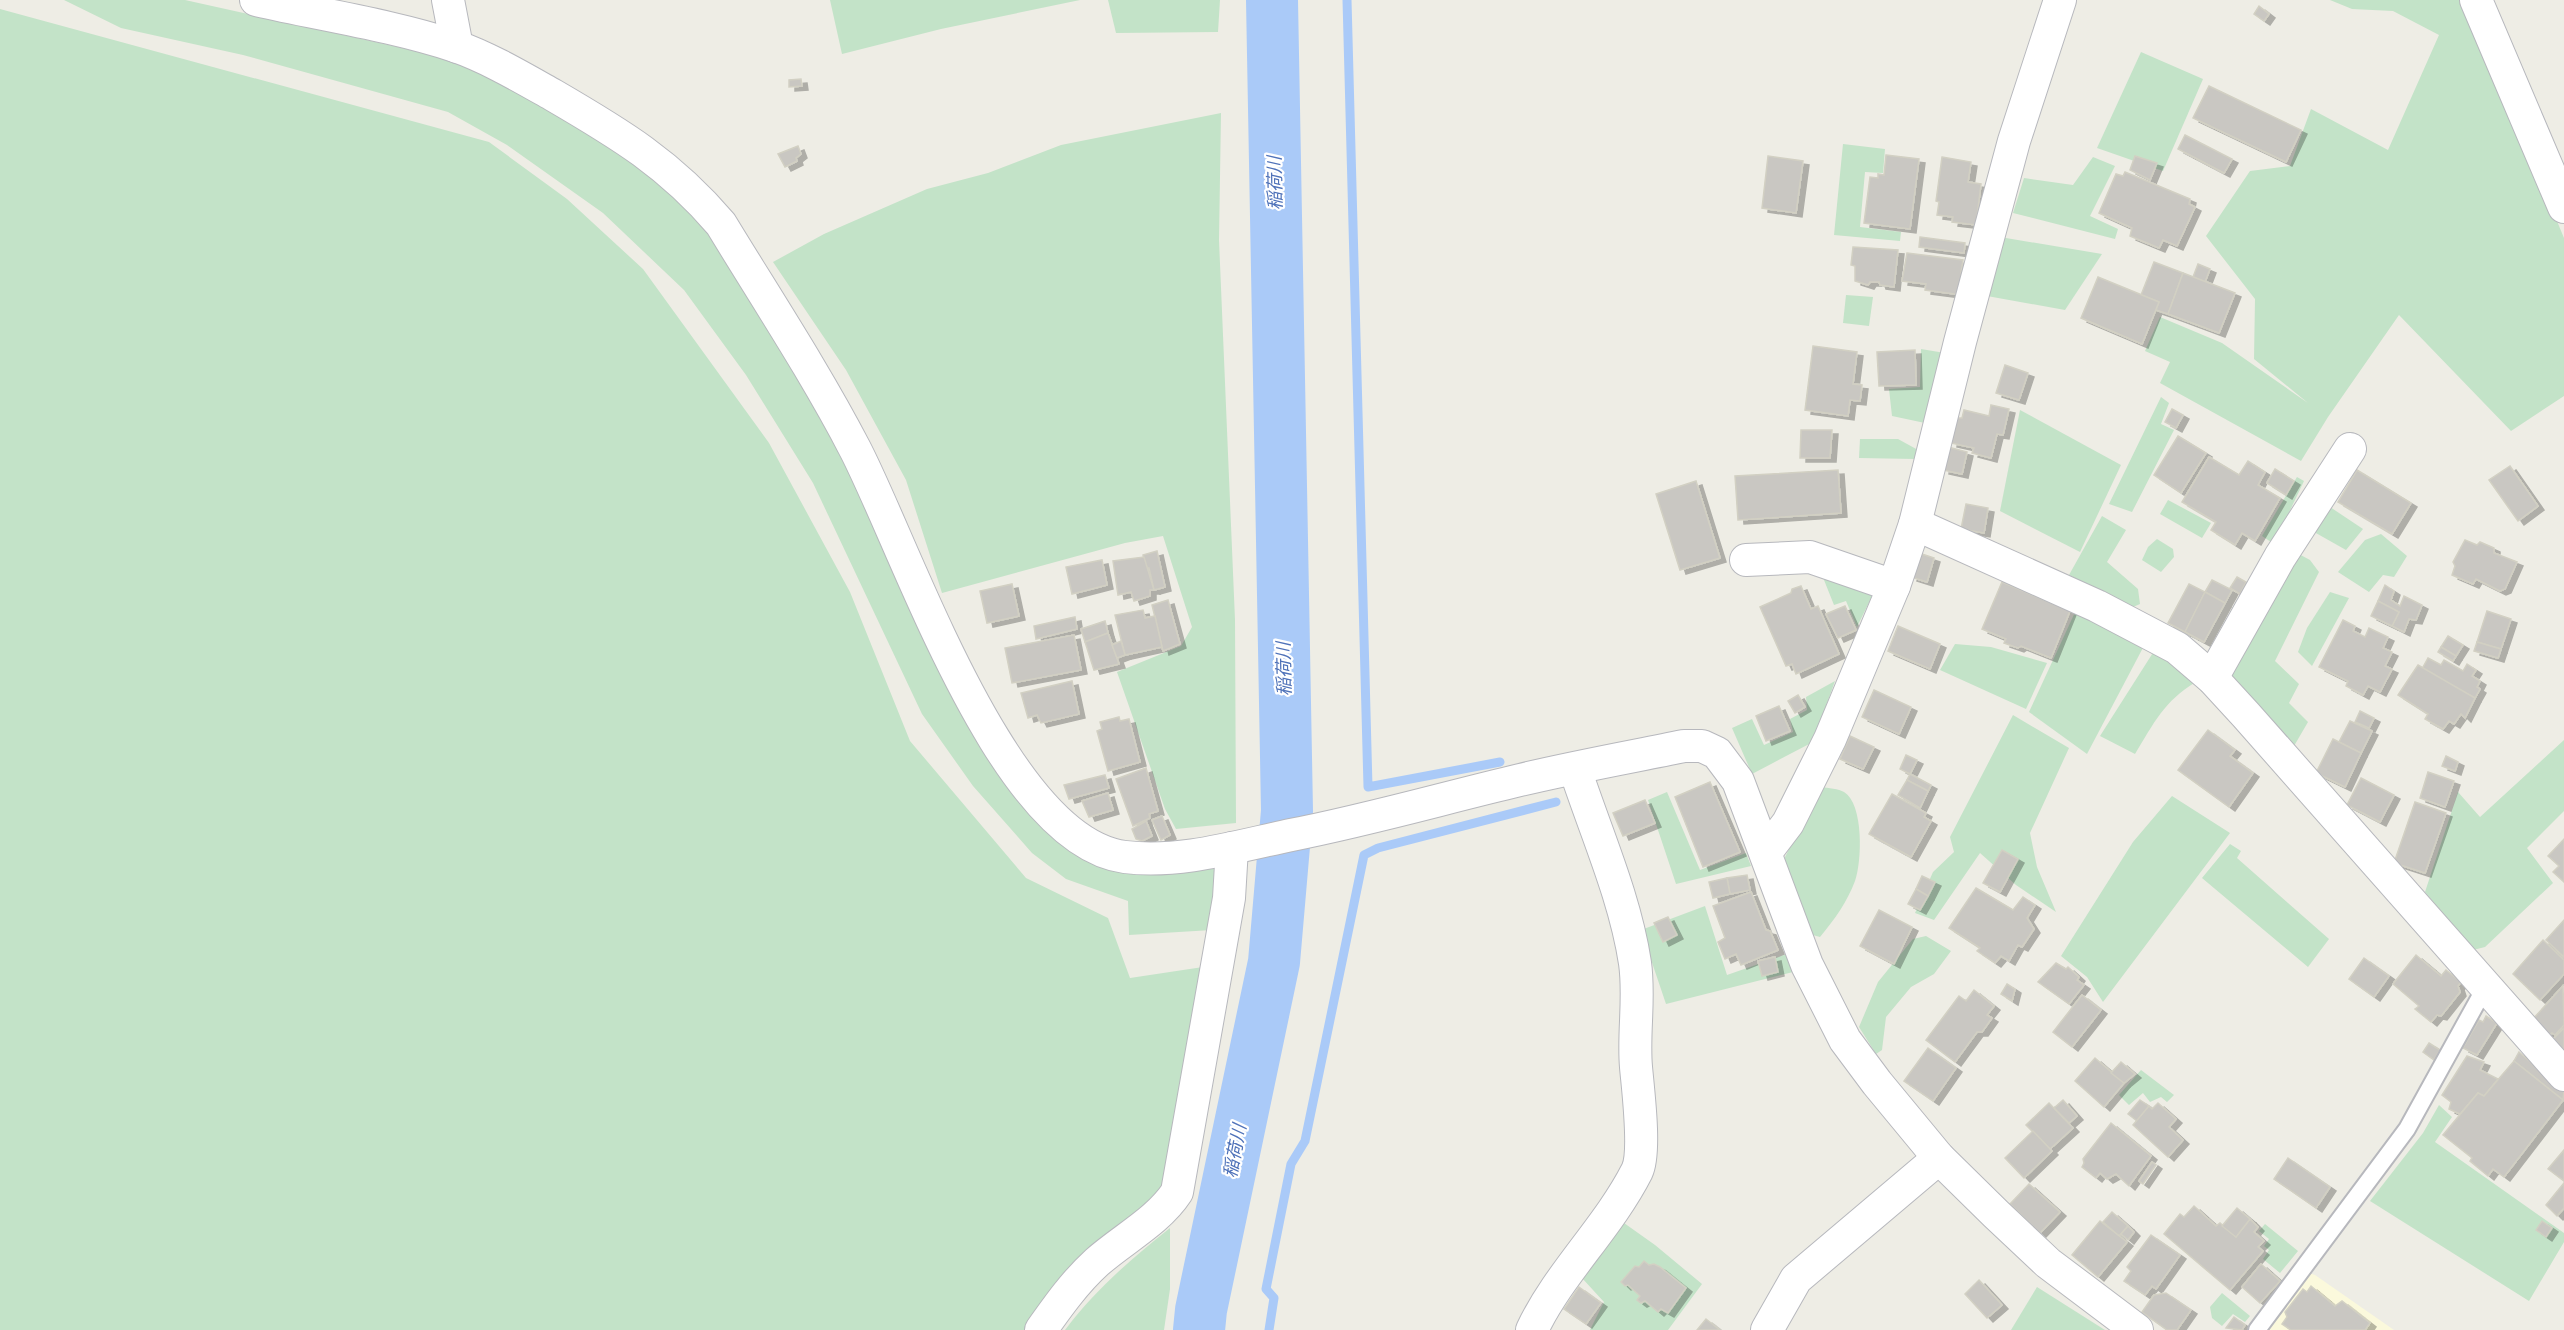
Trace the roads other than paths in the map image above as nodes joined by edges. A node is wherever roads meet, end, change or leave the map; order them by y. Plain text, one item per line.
1 (256, 0) edge
2 (448, 0) edge
3 (2060, 0) edge
4 (2476, 0) edge
5 (457, 47) junction
6 (2564, 207) edge
7 (2350, 449) dead end
8 (1915, 524) junction
9 (1746, 560) dead end
10 (1894, 586) junction
11 (2212, 678) junction
12 (1575, 769) junction
13 (1243, 845) junction
14 (1766, 852) junction
15 (2486, 986) junction
16 (2564, 1075) edge
17 (1939, 1158) junction
18 (1041, 1330) edge
19 (1532, 1330) edge
20 (1767, 1330) edge
21 (2137, 1330) edge
22 (2257, 1330) edge

1 - 5 street
2 - 5 street
3 - 8 street
4 - 6 street
5 - 13 street
7 - 11 street
8 - 10 street
8 - 11 street
9 - 10 street
10 - 14 street
11 - 15 street
12 - 13 street
12 - 14 street
12 - 19 street
13 - 18 street
14 - 17 street
15 - 16 street
15 - 22 lane
17 - 20 street
17 - 21 street

